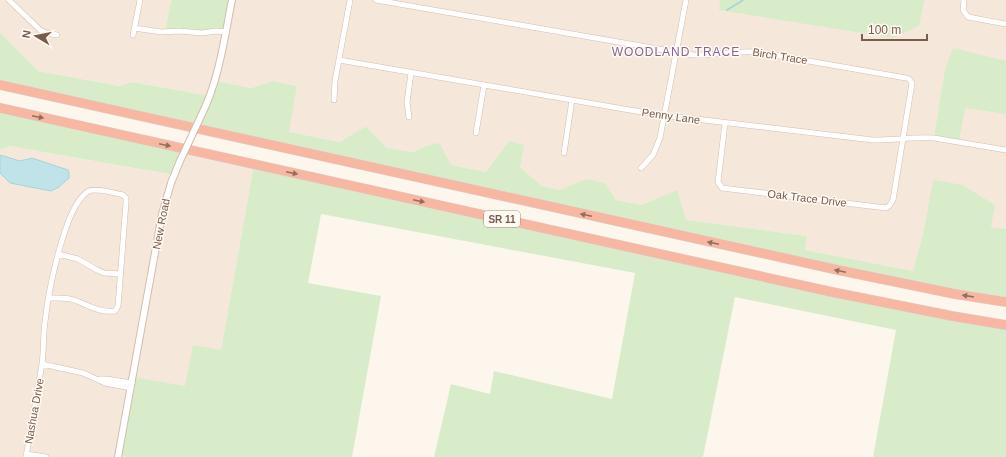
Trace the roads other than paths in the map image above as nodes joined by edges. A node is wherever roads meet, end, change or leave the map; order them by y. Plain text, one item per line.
1 (9, 0) edge
2 (140, 0) edge
3 (232, 0) edge
4 (350, 0) edge
5 (376, 0) edge
6 (686, 0) edge
7 (964, 0) edge
8 (1006, 24) edge
9 (134, 28) junction
10 (226, 32) junction
11 (57, 35) dead end
12 (133, 35) dead end
13 (676, 52) junction
14 (339, 60) junction
15 (412, 72) junction
16 (0, 85) edge
17 (484, 85) junction
18 (334, 100) dead end
19 (572, 100) junction
20 (0, 108) edge
21 (664, 116) junction
22 (409, 117) dead end
23 (725, 123) junction
24 (476, 133) dead end
25 (903, 139) junction
26 (1006, 150) edge
27 (564, 152) dead end
28 (641, 168) dead end
29 (58, 254) junction
30 (121, 274) junction
31 (49, 298) junction
32 (1006, 302) edge
33 (1006, 325) edge
34 (42, 364) junction
35 (131, 386) junction
36 (26, 455) edge
37 (46, 457) edge
38 (118, 457) edge

1 - 11 street
2 - 9 street
3 - 10 street, New Road
4 - 14 street
5 - 13 street, Birch Trace
6 - 13 street
7 - 8 street
9 - 10 street
9 - 12 street
10 - 35 street, New Road, bridge
13 - 21 street
13 - 25 street, Birch Trace
14 - 15 street, Penny Lane
14 - 18 street
15 - 17 street, Penny Lane
15 - 22 street
32 -> 16 highway, SR 11
17 - 19 street, Penny Lane
17 - 24 street
19 - 21 street, Penny Lane
19 - 27 street
20 -> 33 highway, SR 11
21 - 23 street, Penny Lane
21 - 28 street
23 - 25 street, Penny Lane
23 - 25 street, Oak Trace Drive
25 - 26 street, Penny Lane
29 - 30 street
29 - 30 street, Nashua Drive
29 - 31 street, Nashua Drive
30 - 31 street
31 - 34 street, Nashua Drive
34 - 35 street
34 - 36 street, Nashua Drive
35 - 38 street, New Road
36 - 37 street

